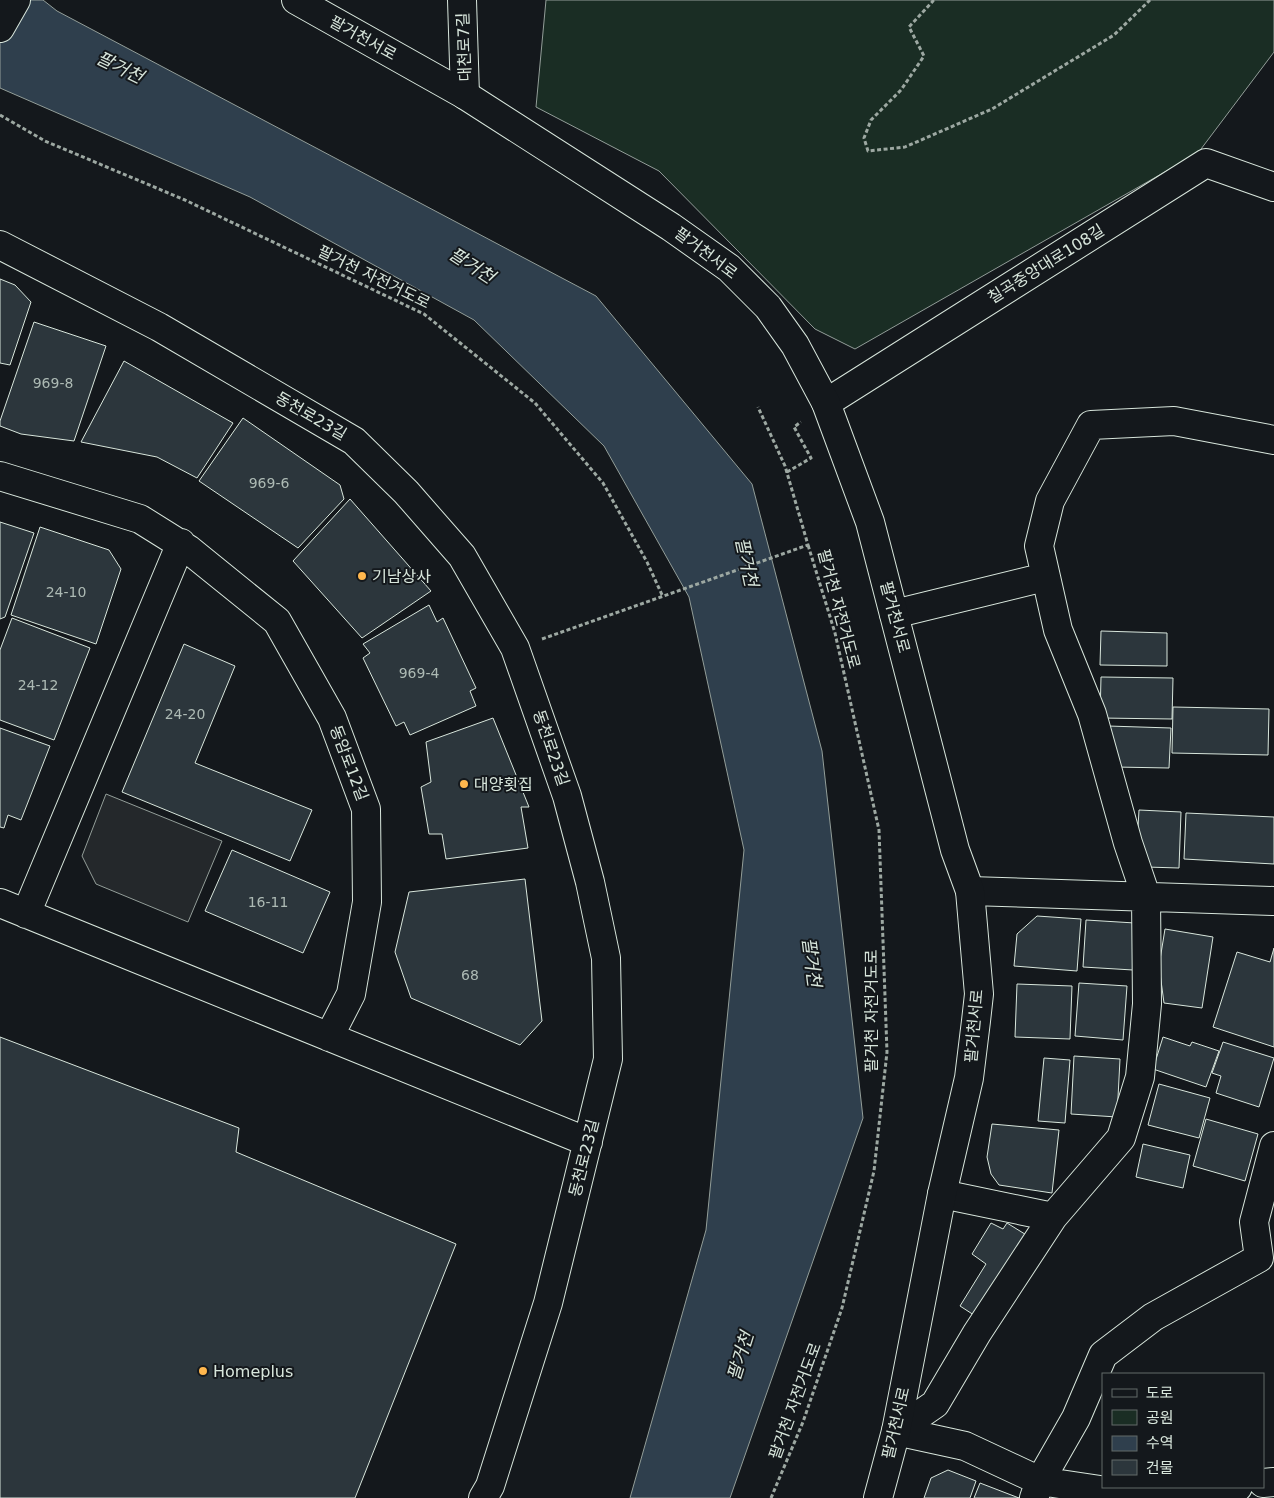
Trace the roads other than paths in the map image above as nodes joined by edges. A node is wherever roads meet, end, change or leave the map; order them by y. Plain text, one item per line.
1 (16, 0) edge
2 (296, 0) edge
3 (462, 0) edge
4 (0, 28) edge
5 (465, 95) junction
6 (1274, 187) edge
7 (0, 244) edge
8 (817, 410) junction
9 (1274, 440) edge
10 (0, 476) edge
11 (181, 543) junction
12 (1045, 577) junction
13 (894, 614) junction
14 (970, 891) junction
15 (1146, 896) junction
16 (1274, 900) edge
17 (0, 903) edge
18 (26, 914) junction
19 (329, 1037) junction
20 (588, 1142) junction
21 (1274, 1146) edge
22 (942, 1194) junction
23 (1053, 1217) junction
24 (896, 1431) junction
25 (1232, 1488) edge
26 (1037, 1490) edge
27 (1179, 1497) edge
28 (483, 1498) edge
29 (878, 1498) edge

1 - 4 street
2 - 5 street, 팔거천서로
3 - 5 street, 대천로7길
5 - 8 street, 팔거천서로
6 - 8 street, 칠곡중앙대로108길
7 - 20 street, 동천로23길
8 - 13 street, 팔거천서로
9 - 12 street
10 - 11 street, 동암로12길
11 - 18 street
11 - 19 street, 동암로12길
12 - 13 street
12 - 15 street
13 - 14 street, 팔거천서로
14 - 15 street
14 - 22 street, 팔거천서로
15 - 16 street
15 - 23 street
17 - 18 street
18 - 19 street
19 - 20 street
20 - 28 street, 동천로23길
21 - 26 street
22 - 23 street
22 - 24 street, 팔거천서로
23 - 24 street
24 - 26 street
24 - 29 street, 팔거천서로
25 - 27 street
26 - 27 street

